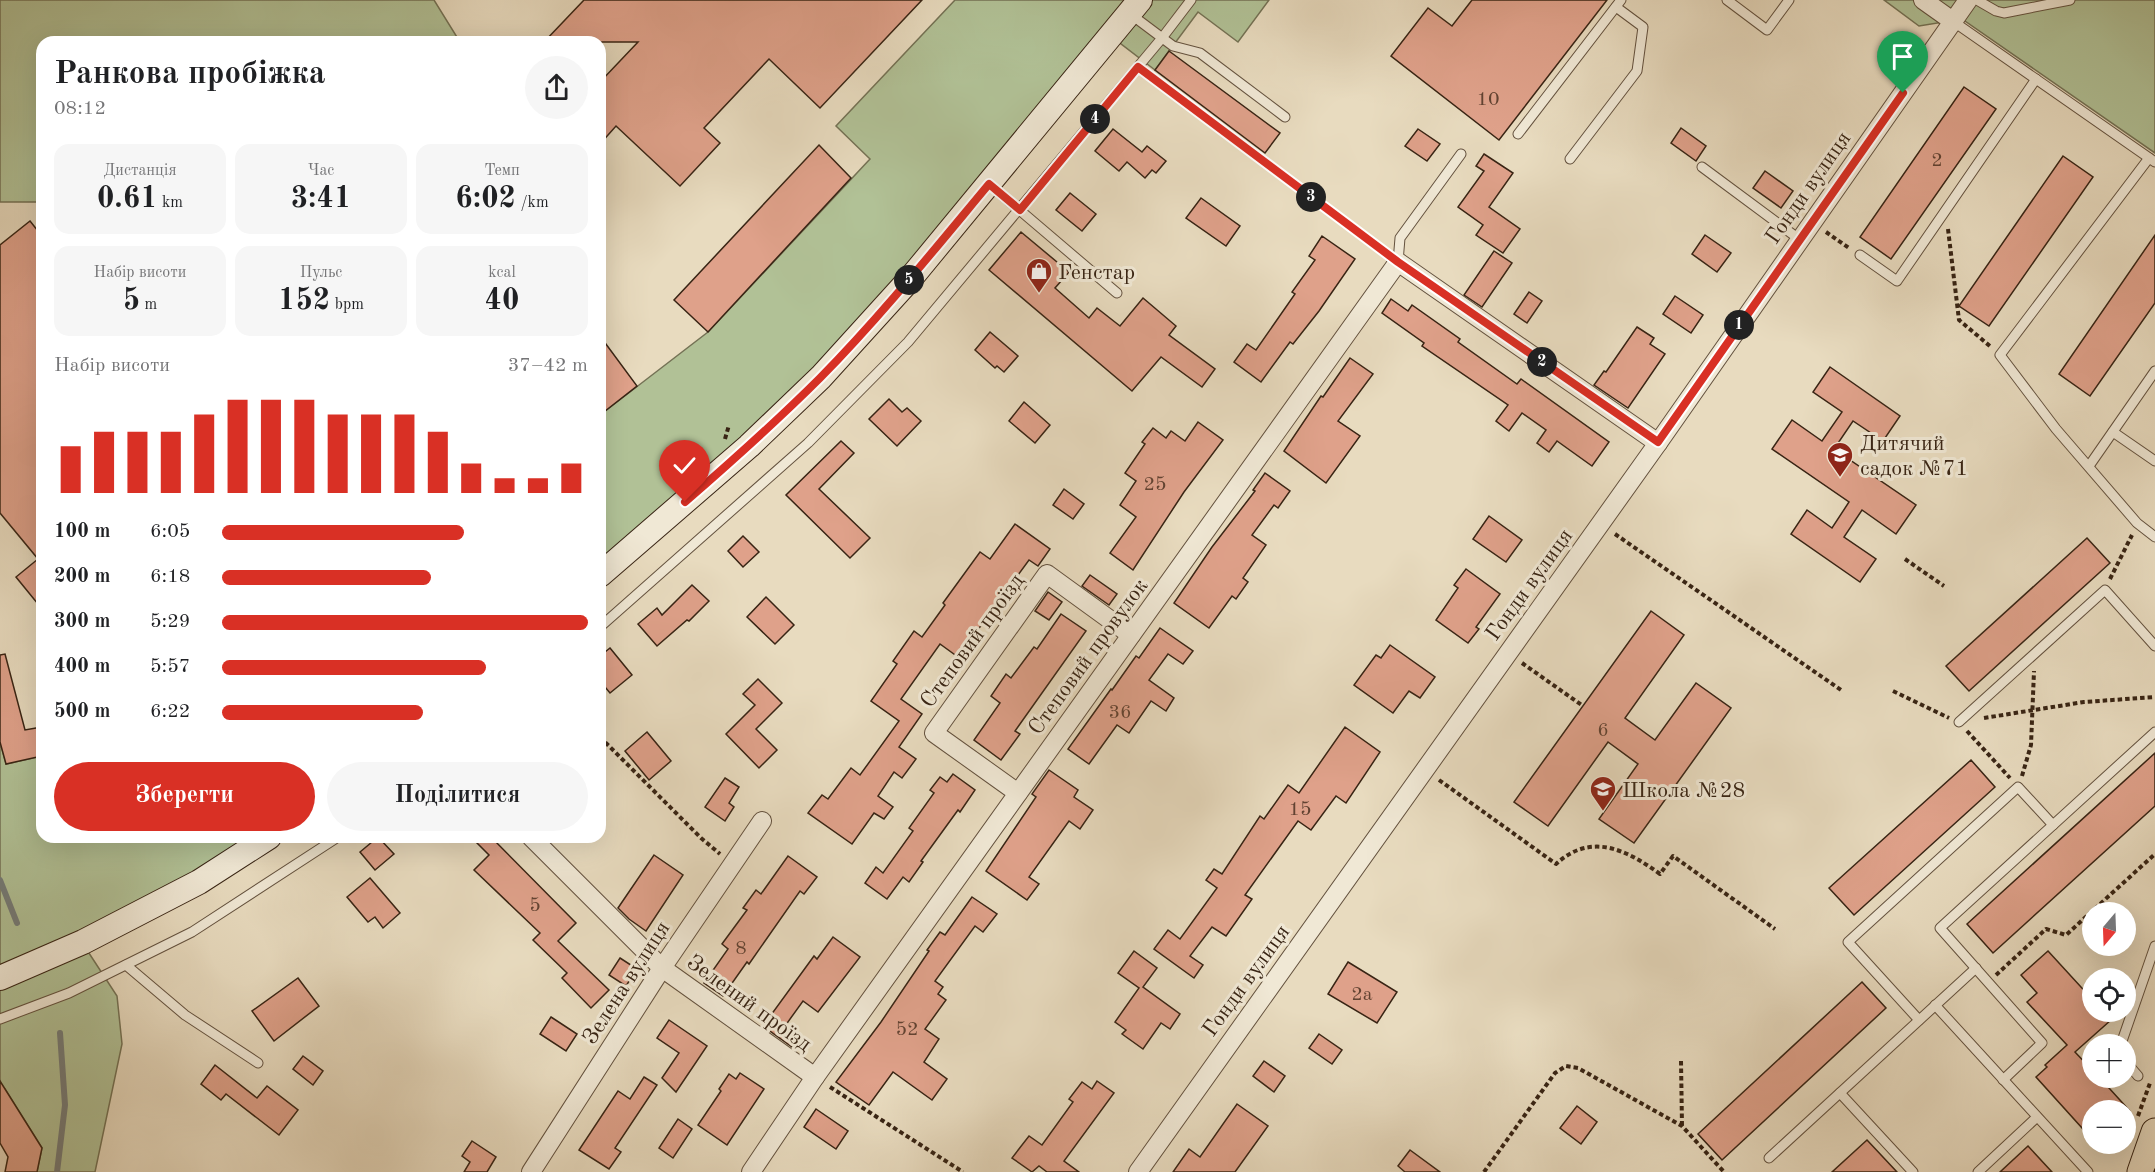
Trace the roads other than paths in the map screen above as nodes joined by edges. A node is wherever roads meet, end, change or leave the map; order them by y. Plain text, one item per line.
1 (1191, 0) edge
2 (1727, 0) edge
3 (1789, 0) edge
4 (1923, 0) edge
5 (1968, 0) edge
6 (1977, 0) edge
7 (2070, 0) edge
8 (1618, 3) edge
9 (1135, 7) edge
10 (1954, 22) junction
11 (1162, 38) junction
12 (2036, 80) junction
13 (1285, 117) dead end
14 (1518, 134) dead end
15 (1461, 154) dead end
16 (1570, 159) dead end
17 (2152, 160) edge
18 (1702, 167) dead end
19 (989, 184) junction
20 (1020, 210) junction
21 (1799, 239) junction
22 (1860, 255) road end
23 (1398, 262) junction
24 (1117, 293) dead end
25 (2155, 371) edge
26 (2113, 432) junction
27 (1658, 442) junction
28 (2155, 461) edge
29 (2089, 466) junction
30 (2155, 537) edge
31 (606, 570) edge
32 (606, 622) edge
33 (1131, 635) junction
34 (2153, 640) edge
35 (1959, 722) road end
36 (2155, 732) edge
37 (1018, 793) junction
38 (762, 821) dead end
39 (2053, 825) junction
40 (260, 843) edge
41 (329, 843) edge
42 (537, 843) edge
43 (2155, 946) edge
44 (126, 965) junction
45 (662, 968) junction
46 (1976, 968) junction
47 (0, 978) edge
48 (1935, 1005) junction
49 (0, 1019) edge
50 (1919, 1020) junction
51 (2124, 1034) edge
52 (258, 1063) dead end
53 (2136, 1074) edge
54 (2138, 1076) dead end
55 (814, 1077) junction
56 (2003, 1080) junction
57 (1840, 1093) junction
58 (2037, 1117) junction
59 (2155, 1132) edge
60 (1769, 1158) dead end
61 (1912, 1171) edge
62 (531, 1172) edge
63 (751, 1172) edge
64 (1138, 1172) edge
65 (1978, 1172) edge
66 (2088, 1172) edge
67 (2141, 1172) edge

1 - 11 lane
2 - 3 lane
4 - 10 street
5 - 10 street, Гонди вулиця
6 - 7 lane
8 - 14 lane
8 - 16 lane
9 - 11 lane
9 - 19 main road
10 - 12 lane
10 - 21 street, Гонди вулиця
11 - 13 lane
11 - 20 lane
12 - 17 lane
12 - 22 lane
15 - 23 lane
17 - 29 lane
18 - 21 lane
19 - 20 lane
19 - 31 main road
20 - 24 lane
20 - 32 lane
21 - 27 street, Гонди вулиця
23 - 27 street
23 - 33 street, Степовий провулок
25 - 26 lane
26 - 28 lane
26 - 29 lane
27 - 64 street, Гонди вулиця
29 - 30 lane
33 - 37 street, Степовий провулок
33 - 37 street, Степовий проїзд
34 - 35 lane
36 - 39 lane
37 - 55 street, Степовий провулок
38 - 45 street, Зелена вулиця
39 - 46 lane
39 - 50 lane
40 - 47 main road
41 - 44 lane
42 - 45 street, Зелений проїзд
43 - 51 lane
44 - 49 lane
44 - 52 lane
45 - 55 street, Зелений проїзд
45 - 62 street, Зелена вулиця
46 - 48 lane
46 - 56 lane
48 - 50 lane
48 - 56 lane
50 - 57 lane
53 - 54 lane
55 - 63 street, Степовий провулок
56 - 58 lane
57 - 60 lane
57 - 61 lane
58 - 65 lane
58 - 66 lane
59 - 67 main road

